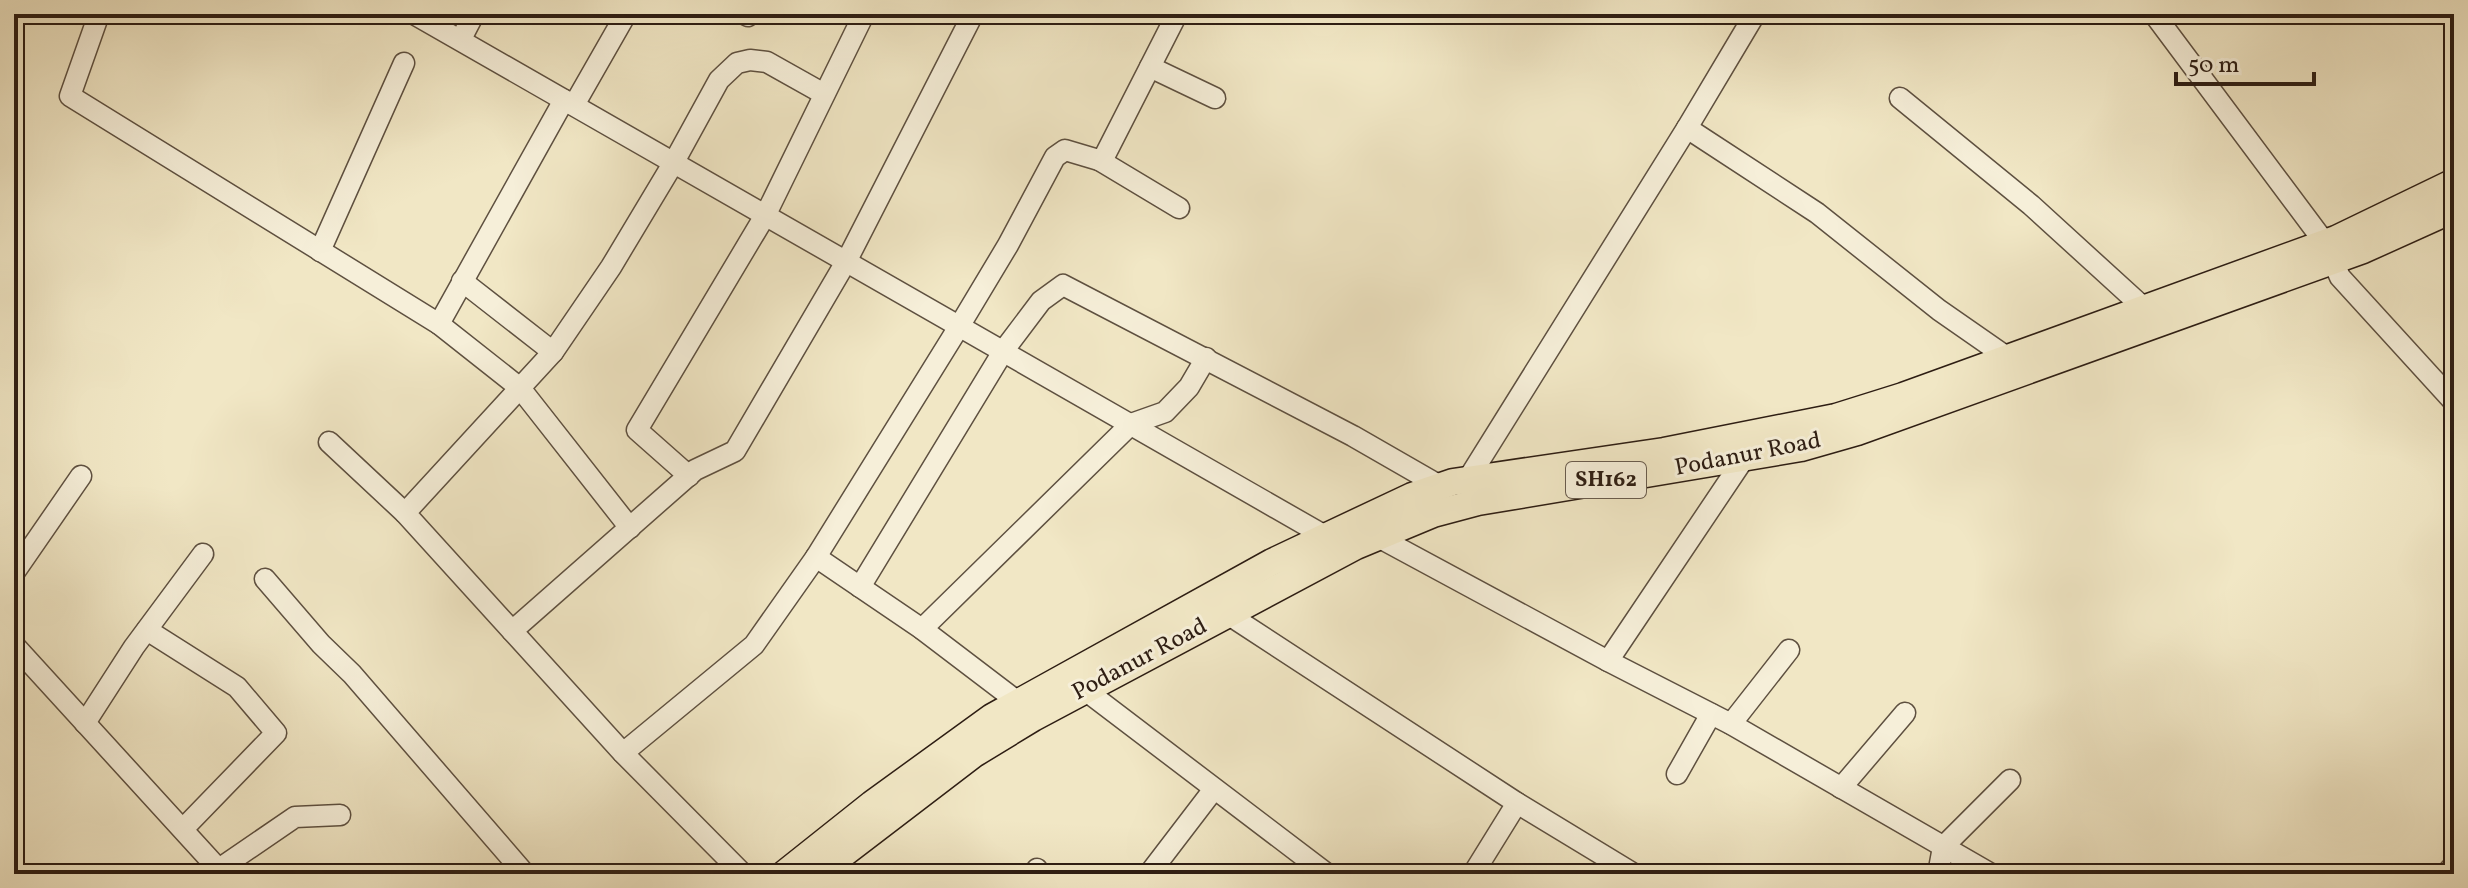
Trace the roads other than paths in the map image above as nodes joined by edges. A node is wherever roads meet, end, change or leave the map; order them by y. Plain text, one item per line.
1 (99, 14) edge
2 (414, 14) edge
3 (474, 14) edge
4 (626, 14) edge
5 (864, 14) edge
6 (973, 14) edge
7 (1177, 14) edge
8 (1755, 14) edge
9 (2154, 14) edge
10 (461, 39) junction
11 (404, 63) dead end
12 (1150, 67) junction
13 (824, 94) junction
14 (1215, 98) dead end
15 (1900, 98) dead end
16 (569, 102) junction
17 (1687, 128) junction
18 (1099, 160) junction
19 (674, 162) junction
20 (2454, 182) edge
21 (1179, 208) dead end
22 (2454, 209) edge
23 (766, 214) junction
24 (320, 251) junction
25 (2328, 252) junction
26 (847, 260) junction
27 (462, 281) junction
28 (2144, 308) junction
29 (439, 324) junction
30 (960, 325) junction
31 (1004, 350) junction
32 (553, 352) junction
33 (1206, 358) junction
34 (2008, 358) junction
35 (520, 388) junction
36 (2454, 402) edge
37 (1131, 424) junction
38 (329, 442) dead end
39 (1745, 457) junction
40 (81, 476) dead end
41 (689, 476) junction
42 (1468, 479) junction
43 (1440, 486) junction
44 (405, 513) junction
45 (630, 528) junction
46 (1378, 537) junction
47 (1330, 546) junction
48 (203, 554) dead end
49 (816, 557) junction
50 (14, 573) edge
51 (265, 579) dead end
52 (860, 587) junction
53 (1226, 613) junction
54 (922, 629) junction
55 (147, 630) junction
56 (512, 631) junction
57 (14, 645) edge
58 (1789, 650) dead end
59 (1608, 661) junction
60 (1085, 690) junction
61 (1018, 702) junction
62 (1905, 713) dead end
63 (1711, 714) junction
64 (85, 723) junction
65 (1731, 724) junction
66 (623, 753) junction
67 (1677, 774) dead end
68 (2010, 780) dead end
69 (1841, 788) junction
70 (1214, 789) junction
71 (1517, 803) junction
72 (340, 815) dead end
73 (183, 829) junction
74 (1943, 847) junction
75 (2454, 865) edge
76 (221, 872) edge
77 (797, 873) edge
78 (525, 874) edge
79 (743, 874) edge
80 (1149, 874) edge
81 (1327, 874) edge
82 (1473, 874) edge
83 (1634, 874) edge
84 (1938, 874) edge
85 (1991, 874) edge
86 (2446, 874) edge

1 - 24 street
2 - 10 street
3 - 10 street
4 - 16 street
5 - 13 street
6 - 26 street
7 - 12 street
8 - 17 street
9 - 25 street
10 - 16 street
11 - 24 street
12 - 14 street
12 - 18 street
13 - 19 street
13 - 23 street
15 - 28 street
16 - 19 street
16 - 27 street
17 - 34 street
17 - 42 street
18 - 21 street
18 - 30 street
19 - 23 street
19 - 32 street
20 - 25 main road
22 - 25 main road, Podanur Road / SH162
23 - 26 street
23 - 41 street
24 - 29 street
25 - 28 main road
25 - 36 street
25 - 39 main road, Podanur Road / SH162
26 - 30 street
26 - 41 street
27 - 29 street
27 - 32 street
28 - 34 main road
29 - 35 street
30 - 31 street
30 - 49 street
31 - 33 street
31 - 37 street
31 - 52 street
32 - 35 street
33 - 37 street
33 - 43 street
34 - 42 main road
35 - 44 street
35 - 45 street
37 - 47 street
37 - 54 street
38 - 44 street
39 - 46 main road, Podanur Road / SH162
39 - 59 street
40 - 50 street
41 - 45 street
42 - 43 main road
43 - 47 main road
44 - 56 street
45 - 56 street
46 - 47 main road, Podanur Road / SH162
46 - 59 street
47 - 53 main road, Podanur Road / SH162
47 - 61 main road
48 - 55 street
49 - 52 street
49 - 66 street
51 - 78 street
52 - 54 street
53 - 60 main road, Podanur Road / SH162
53 - 71 street
54 - 61 street
55 - 64 street
55 - 73 street
56 - 66 street
57 - 64 street
58 - 65 street
59 - 63 street
60 - 70 street
60 - 77 main road, Podanur Road / SH162
61 - 77 main road
62 - 69 street
63 - 65 street
63 - 67 street
64 - 73 street
65 - 69 street
66 - 79 street
68 - 74 street
69 - 74 street
70 - 80 street
70 - 81 street
71 - 82 street
71 - 83 street
72 - 76 street
73 - 76 street
74 - 84 street
74 - 85 street
75 - 86 street

